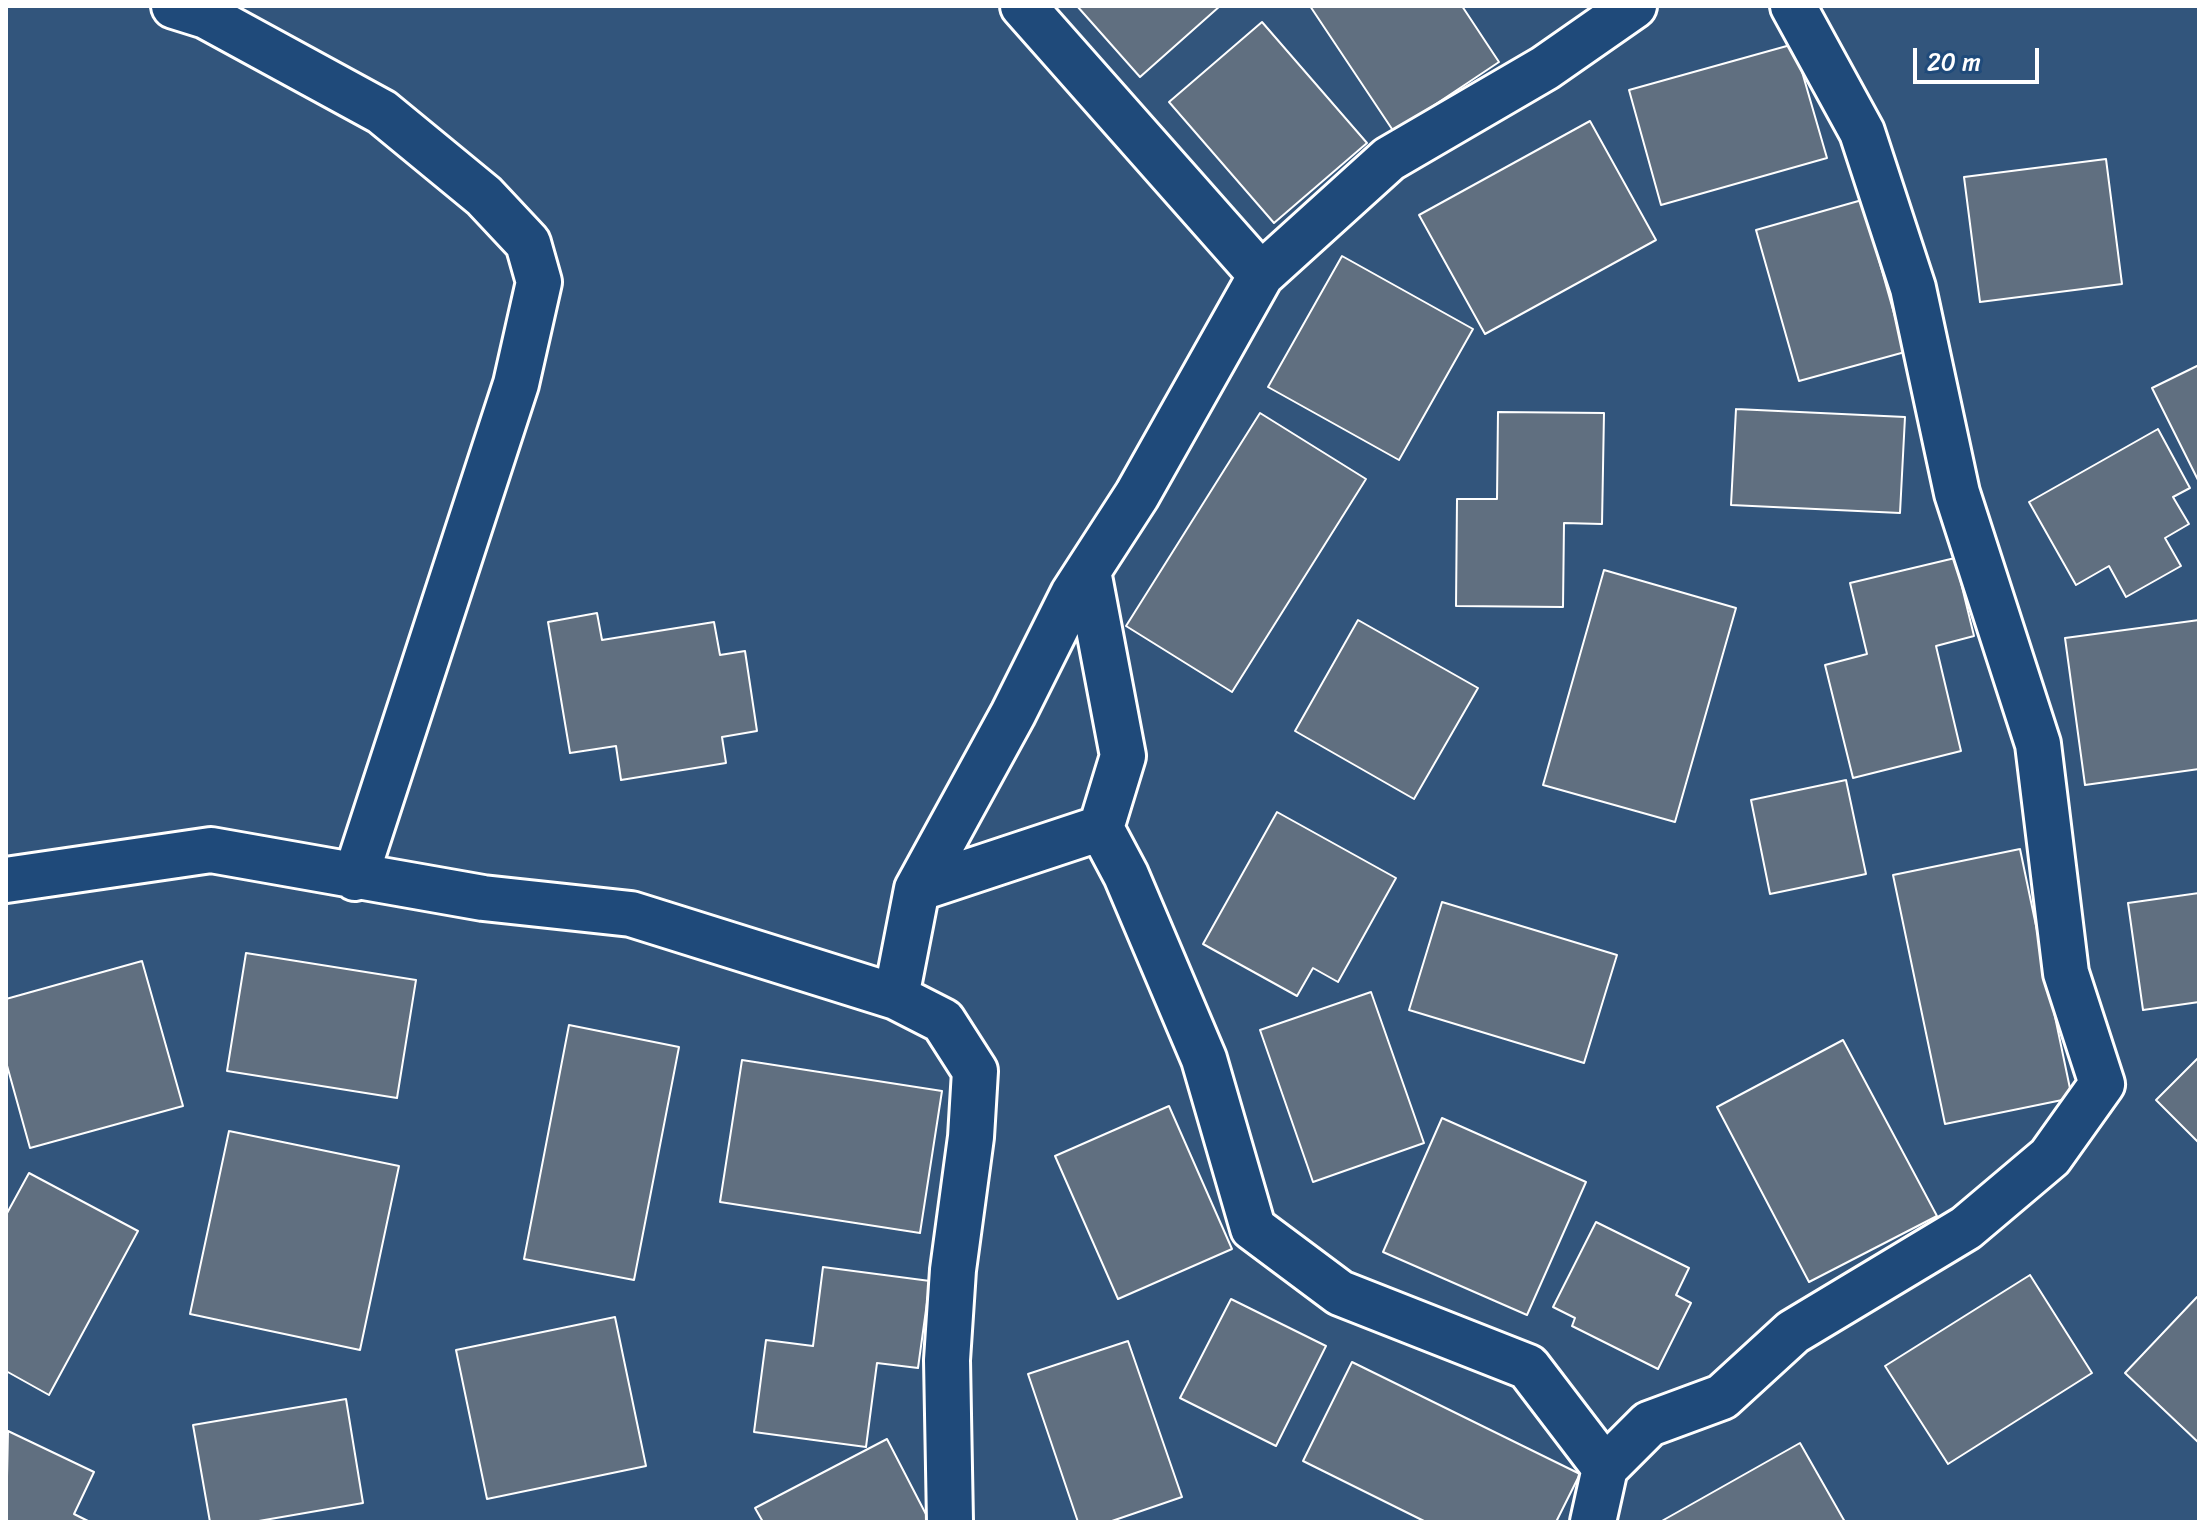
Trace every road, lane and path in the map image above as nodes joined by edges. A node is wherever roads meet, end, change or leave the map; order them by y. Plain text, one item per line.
1 (174, 6) edge
2 (1023, 6) edge
3 (1634, 6) edge
4 (1793, 6) edge
5 (1261, 275) junction
6 (1088, 571) junction
7 (1101, 828) junction
8 (355, 878) junction
9 (6, 880) edge
10 (917, 889) junction
11 (896, 997) junction
12 (1605, 1468) junction
13 (950, 1522) edge
14 (1593, 1522) edge

1 - 8 street
2 - 5 street
3 - 5 street
4 - 12 street
5 - 6 street
6 - 7 street
6 - 10 street
7 - 10 street
7 - 12 street
8 - 9 street
8 - 11 street
10 - 11 street
11 - 13 street
12 - 14 street

